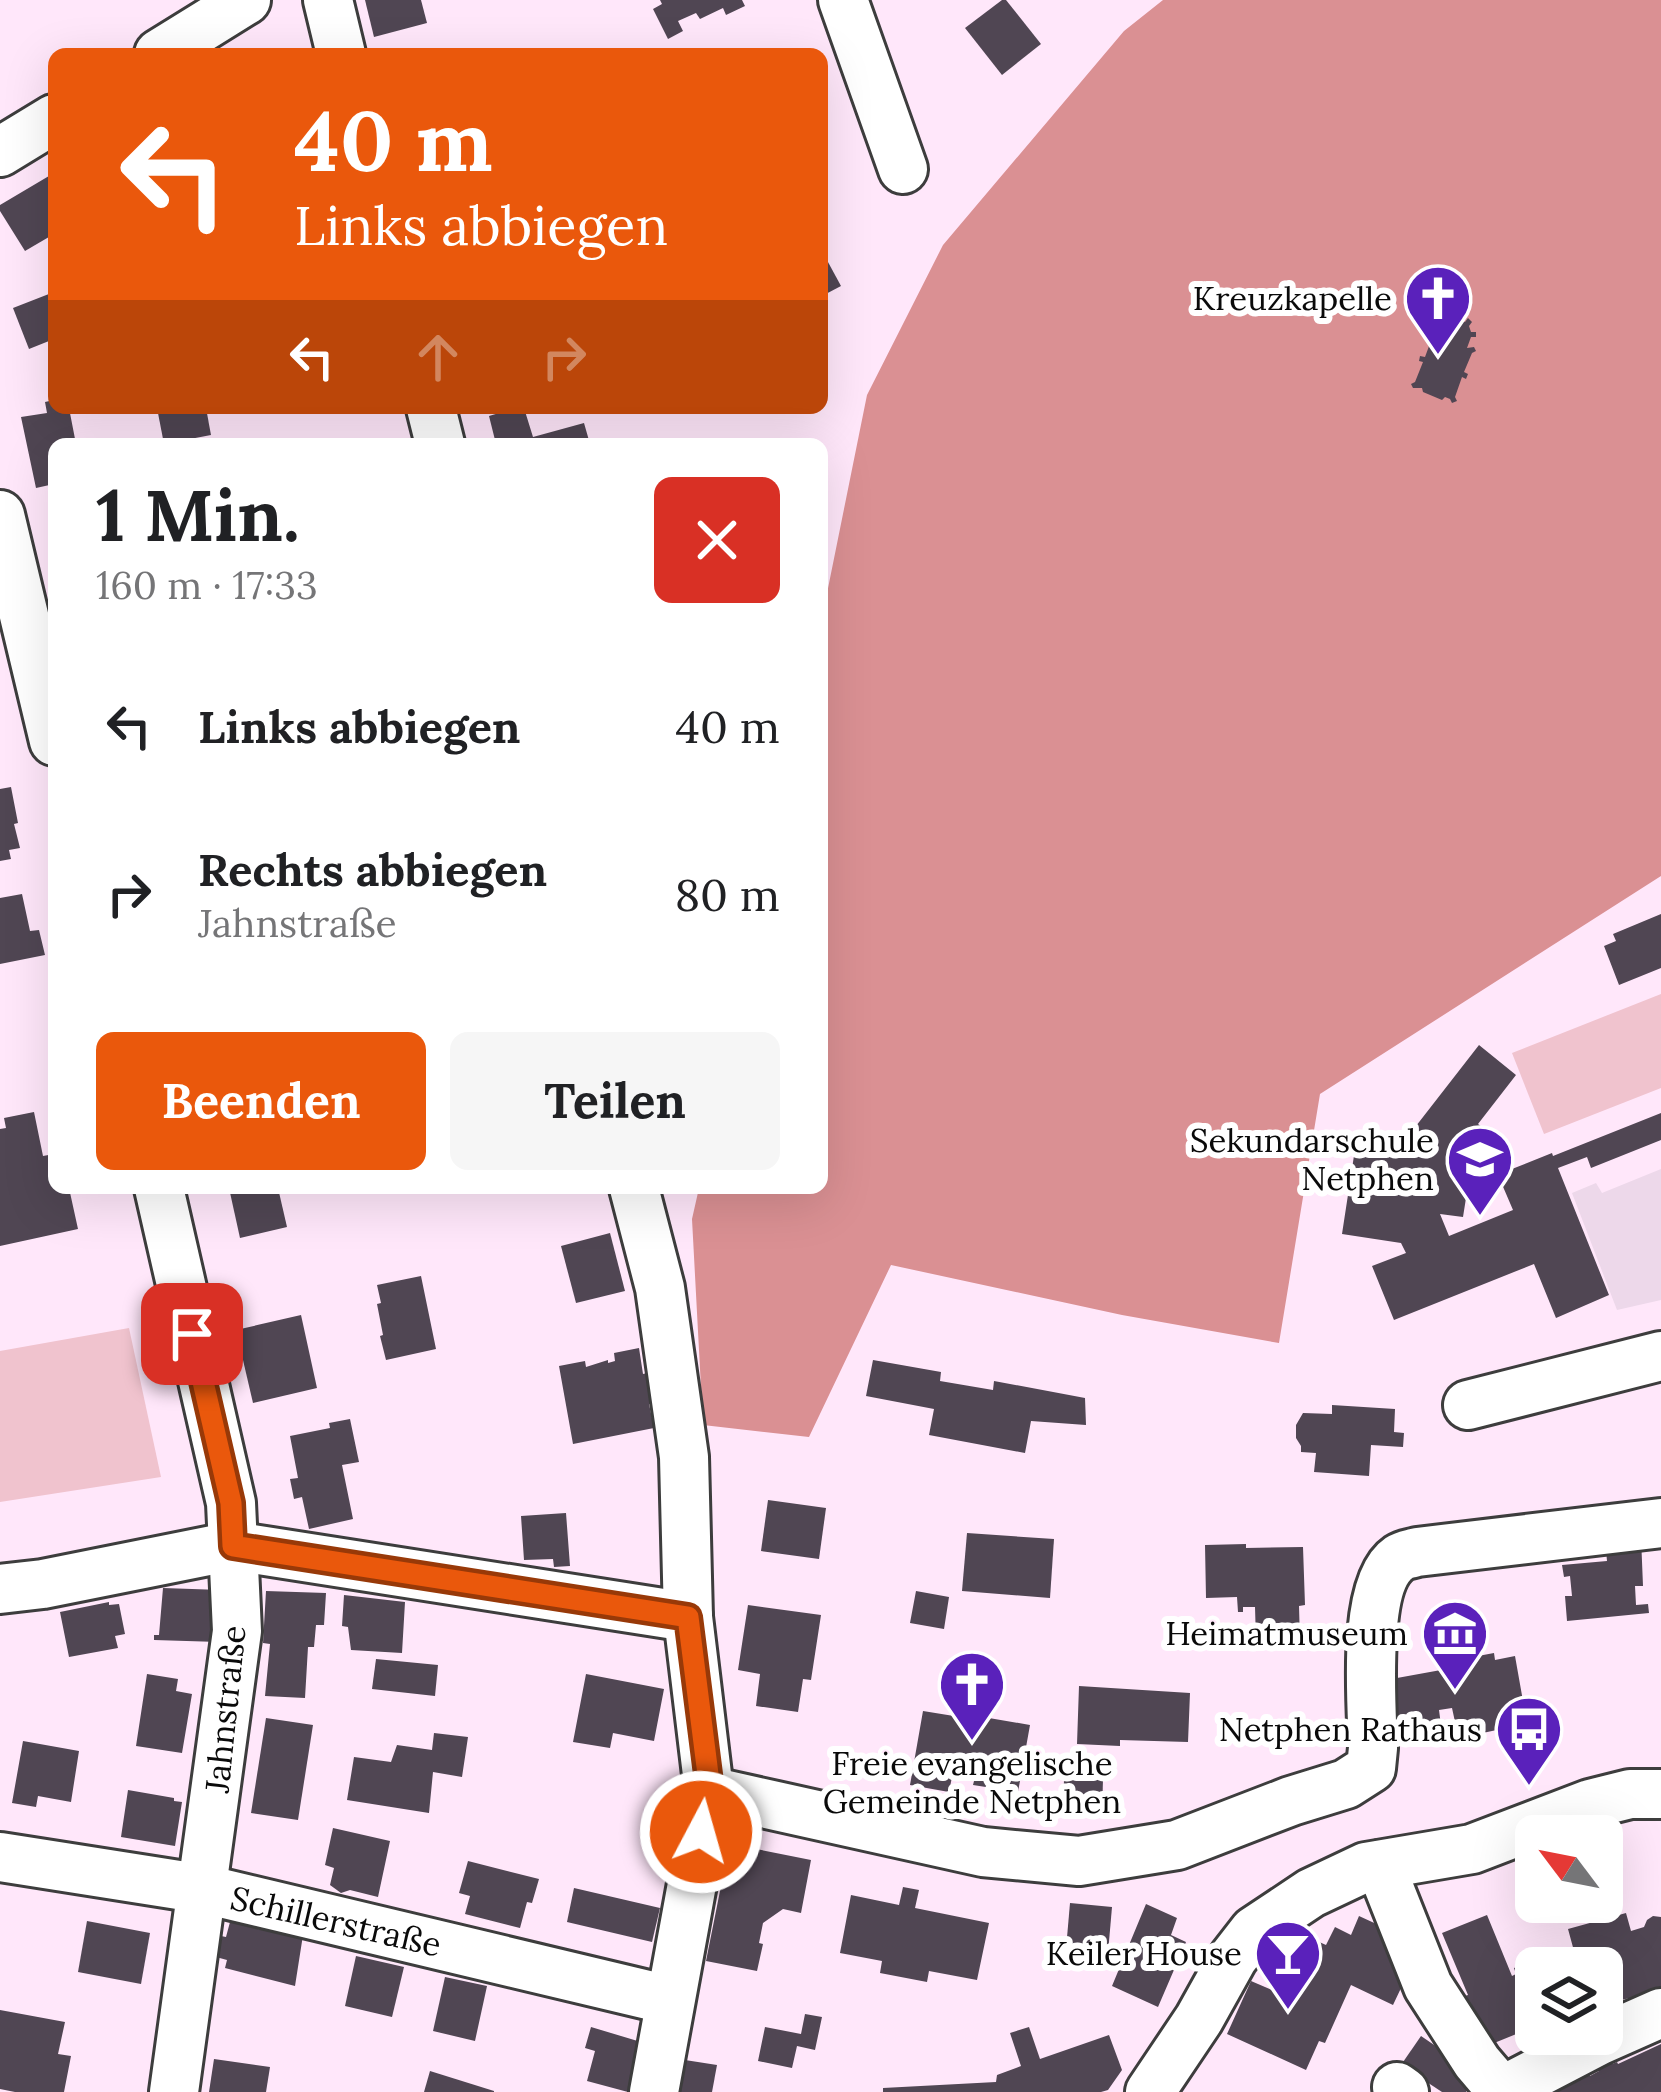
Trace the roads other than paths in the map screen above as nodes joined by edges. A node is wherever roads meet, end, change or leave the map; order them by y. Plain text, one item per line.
1 (247, 0) edge
2 (328, 0) edge
3 (843, 0) edge
4 (169, 48) edge
5 (340, 48) edge
6 (48, 123) edge
7 (0, 152) edge
8 (904, 169) dead end
9 (0, 515) edge
10 (48, 715) edge
11 (159, 1194) edge
12 (636, 1194) edge
13 (1661, 1356) edge
14 (1468, 1405) dead end
15 (1661, 1522) edge
16 (233, 1546) junction
17 (0, 1589) edge
18 (688, 1617) junction
19 (710, 1790) junction
20 (1661, 1794) edge
21 (0, 1857) edge
22 (1380, 1865) junction
23 (204, 1889) junction
24 (669, 2000) junction
25 (1661, 2013) edge
26 (1501, 2091) edge
27 (174, 2092) edge
28 (654, 2092) edge
29 (1150, 2092) edge

1 - 4 street
2 - 5 street
3 - 8 street
6 - 7 street
9 - 10 street
11 - 16 street, Jahnstraße
12 - 18 street
13 - 14 street
15 - 19 street
16 - 17 street
16 - 18 street
16 - 23 street, Jahnstraße
18 - 19 street
19 - 24 street
20 - 22 street
21 - 23 street, Schillerstraße
22 - 26 street
22 - 29 street
23 - 24 street, Schillerstraße
23 - 27 street, Jahnstraße
24 - 28 street
25 - 26 street

